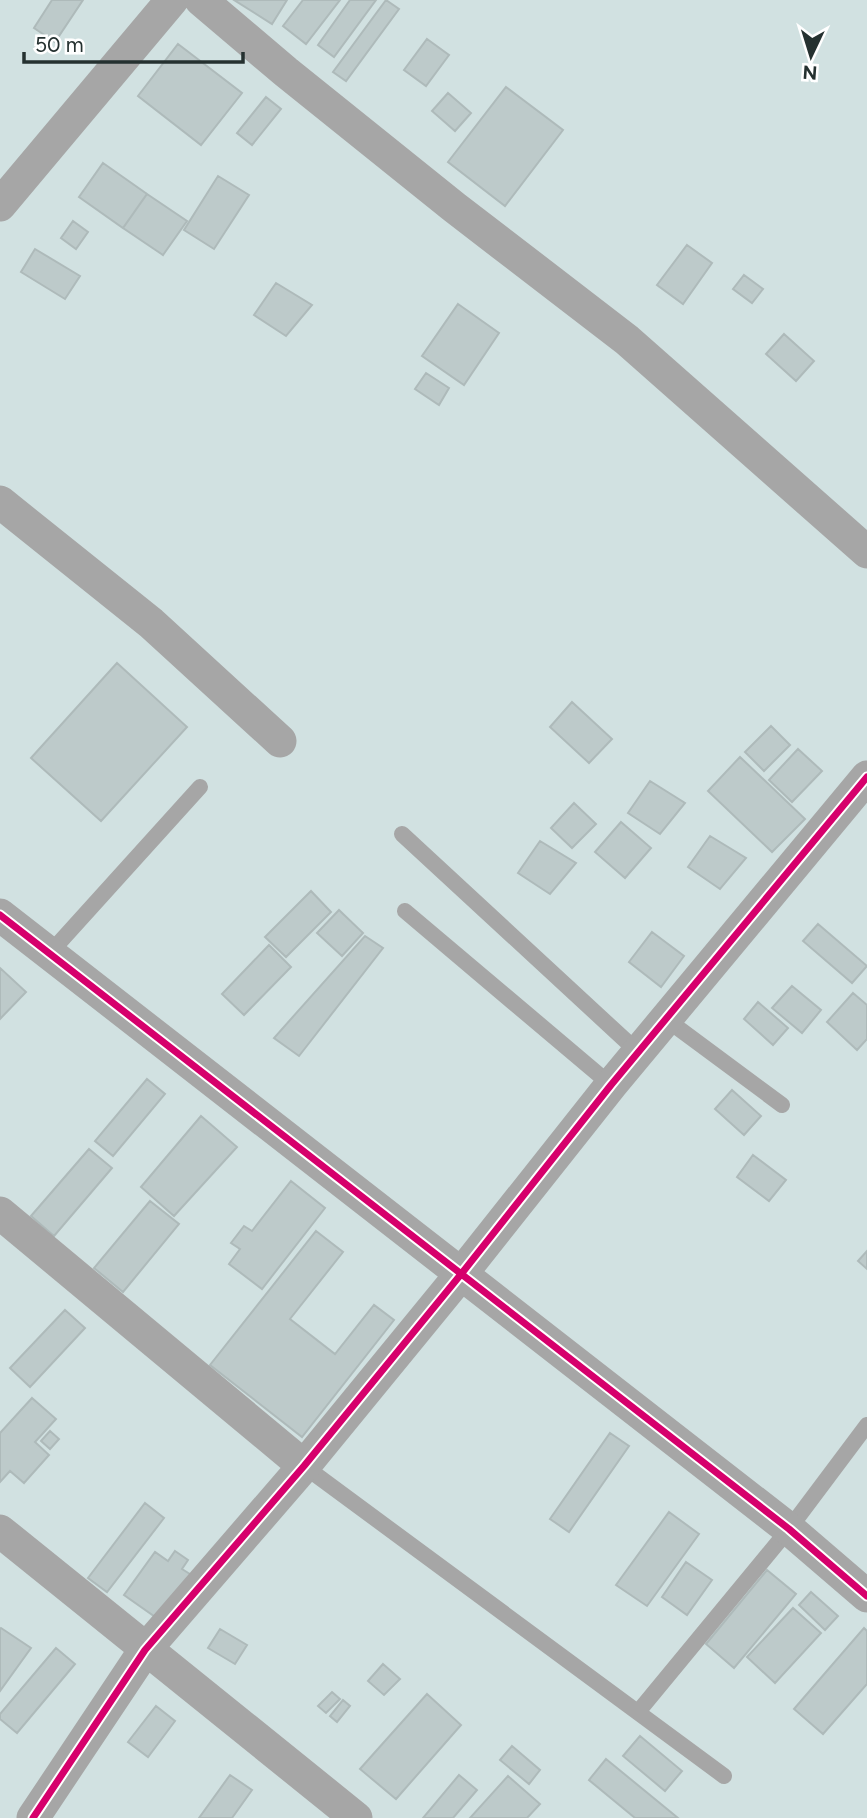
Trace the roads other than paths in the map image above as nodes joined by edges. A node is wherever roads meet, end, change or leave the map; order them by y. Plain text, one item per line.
1 (172, 0) edge
2 (201, 0) edge
3 (6, 184) edge
4 (0, 502) edge
5 (867, 552) edge
6 (280, 741) dead end
7 (867, 777) edge
8 (200, 786) dead end
9 (402, 834) dead end
10 (405, 911) dead end
11 (0, 915) edge
12 (49, 954) junction
13 (666, 1019) junction
14 (638, 1052) junction
15 (611, 1085) junction
16 (782, 1105) dead end
17 (0, 1213) edge
18 (462, 1273) junction
19 (867, 1425) edge
20 (304, 1466) junction
21 (789, 1529) junction
22 (0, 1531) edge
23 (867, 1596) edge
24 (145, 1650) junction
25 (638, 1712) junction
26 (724, 1776) dead end
27 (33, 1818) edge
28 (356, 1818) edge

1 - 3 street
2 - 5 street
4 - 6 street
7 - 13 street
8 - 12 lane
9 - 14 lane
10 - 15 lane
11 - 12 street
12 - 18 street
13 - 14 street
13 - 16 lane
14 - 15 street
15 - 18 street
17 - 20 street
18 - 20 street
18 - 21 street
19 - 21 lane
20 - 24 street
20 - 25 lane
21 - 23 street
21 - 25 lane
22 - 24 street
24 - 27 street
24 - 28 street
25 - 26 lane

